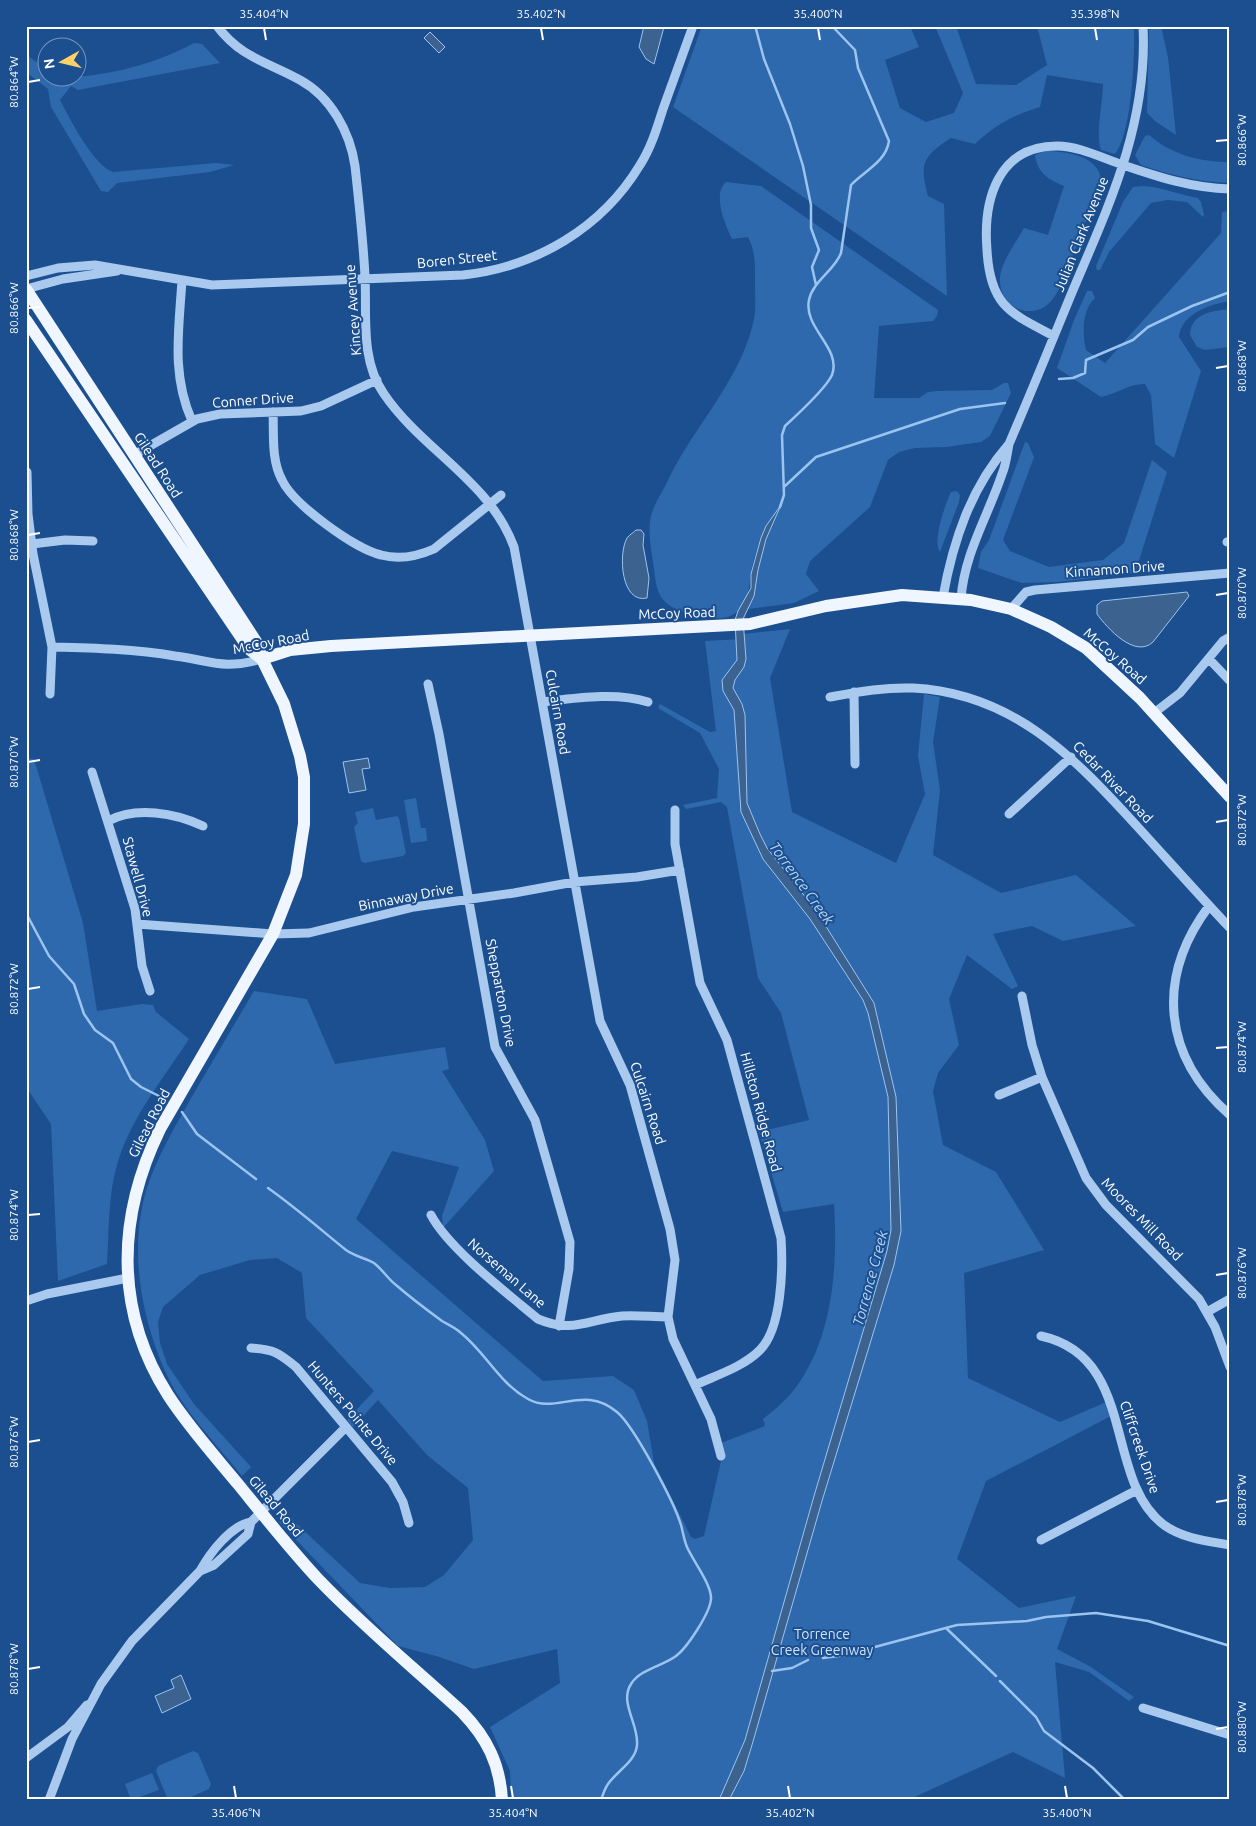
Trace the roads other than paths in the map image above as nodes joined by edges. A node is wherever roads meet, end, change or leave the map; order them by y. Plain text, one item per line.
1 (218, 26) edge
2 (693, 26) edge
3 (1143, 26) edge
4 (1124, 165) junction
5 (1230, 189) edge
6 (120, 271) junction
7 (26, 276) edge
8 (365, 279) junction
9 (182, 280) junction
10 (26, 289) edge
11 (26, 320) edge
12 (1054, 336) junction
13 (377, 380) junction
14 (273, 412) junction
15 (192, 421) junction
16 (1009, 444) junction
17 (134, 455) junction
18 (27, 472) edge
19 (501, 495) dead end
20 (491, 505) junction
21 (93, 541) dead end
22 (32, 544) junction
23 (1230, 573) edge
24 (943, 597) junction
25 (961, 599) junction
26 (1011, 609) junction
27 (530, 634) junction
28 (1230, 637) edge
29 (52, 646) junction
30 (262, 659) junction
31 (1210, 659) junction
32 (1230, 681) edge
33 (428, 684) dead end
34 (854, 692) junction
35 (50, 694) dead end
36 (830, 697) dead end
37 (543, 702) junction
38 (648, 702) dead end
39 (1154, 713) junction
40 (1071, 757) junction
41 (855, 764) dead end
42 (92, 772) dead end
43 (1230, 797) edge
44 (674, 810) dead end
45 (1009, 814) dead end
46 (108, 821) junction
47 (203, 826) dead end
48 (680, 870) junction
49 (574, 882) junction
50 (469, 900) junction
51 (1209, 906) junction
52 (137, 924) junction
53 (1230, 928) edge
54 (274, 934) junction
55 (150, 991) dead end
56 (1022, 996) dead end
57 (1042, 1077) junction
58 (999, 1095) dead end
59 (1230, 1116) edge
60 (431, 1215) dead end
61 (128, 1278) junction
62 (1230, 1300) edge
63 (26, 1301) edge
64 (1207, 1312) junction
65 (668, 1317) junction
66 (559, 1326) junction
67 (1041, 1336) dead end
68 (251, 1348) dead end
69 (1230, 1367) edge
70 (695, 1385) junction
71 (346, 1427) junction
72 (721, 1456) dead end
73 (1137, 1490) junction
74 (261, 1512) junction
75 (409, 1523) dead end
76 (1041, 1540) dead end
77 (1230, 1545) edge
78 (89, 1704) junction
79 (1143, 1708) dead end
80 (1230, 1735) edge
81 (26, 1758) edge
82 (49, 1800) edge
83 (502, 1800) edge

1 - 8 street, Kincey Avenue
2 - 8 street, Boren Street
3 - 4 street, Julian Clark Avenue
4 - 5 street
4 - 12 street, Julian Clark Avenue
4 - 12 street
6 - 7 street, Boren Street
6 - 9 street, Boren Street
6 - 10 street, Boren Street
8 - 9 street, Boren Street
8 - 13 street, Kincey Avenue
9 - 15 street
10 - 17 main road, Gilead Road
11 - 30 main road, Gilead Road
12 - 16 street, Julian Clark Avenue
13 - 14 street, Conner Drive
13 - 20 street, Kincey Avenue
14 - 15 street, Conner Drive
14 - 20 street
15 - 17 street, Conner Drive
16 - 24 street, Julian Clark Avenue
16 - 25 street, Julian Clark Avenue
17 - 30 main road, Gilead Road
18 - 22 street
19 - 20 street
20 - 27 street, Kincey Avenue
21 - 22 street
22 - 29 street
23 - 26 street, Kinnamon Drive
24 - 25 main road, McCoy Road
24 - 27 main road, McCoy Road
25 - 26 main road, McCoy Road
26 - 39 main road, McCoy Road
27 - 30 main road, McCoy Road
27 - 37 street, Culcairn Road
28 - 31 street
29 - 30 street, McCoy Road
29 - 35 street
30 - 54 main road, Gilead Road
31 - 32 street
31 - 39 street
33 - 50 street, Shepparton Drive
34 - 36 street, Cedar River Road
34 - 40 street, Cedar River Road
34 - 41 street
37 - 38 street
37 - 49 street, Culcairn Road
39 - 43 main road, McCoy Road
40 - 45 street
40 - 51 street, Cedar River Road
42 - 46 street, Stawell Drive
44 - 48 street, Hillston Ridge Road
46 - 47 street
46 - 52 street, Stawell Drive
48 - 49 street, Binnaway Drive
48 - 70 street, Hillston Ridge Road
49 - 50 street, Binnaway Drive
49 - 65 street, Culcairn Road
50 - 54 street, Binnaway Drive
50 - 66 street, Shepparton Drive
51 - 53 street, Cedar River Road
51 - 59 street
52 - 54 street, Binnaway Drive
52 - 55 street, Stawell Drive
54 - 61 main road, Gilead Road
56 - 57 street, Moores Mill Road
57 - 58 street
57 - 64 street, Moores Mill Road
60 - 66 street, Norseman Lane
61 - 63 street
61 - 74 main road, Gilead Road
62 - 64 street
64 - 69 street, Moores Mill Road
65 - 66 street, Norseman Lane
65 - 70 street, Culcairn Road
67 - 73 street, Cliffcreek Drive
68 - 71 street, Hunters Pointe Drive
70 - 72 street, Culcairn Road
71 - 74 street
71 - 75 street, Hunters Pointe Drive
73 - 76 street
73 - 77 street, Cliffcreek Drive
74 - 78 street
74 - 83 main road, Gilead Road
78 - 81 street
78 - 82 street
79 - 80 street

